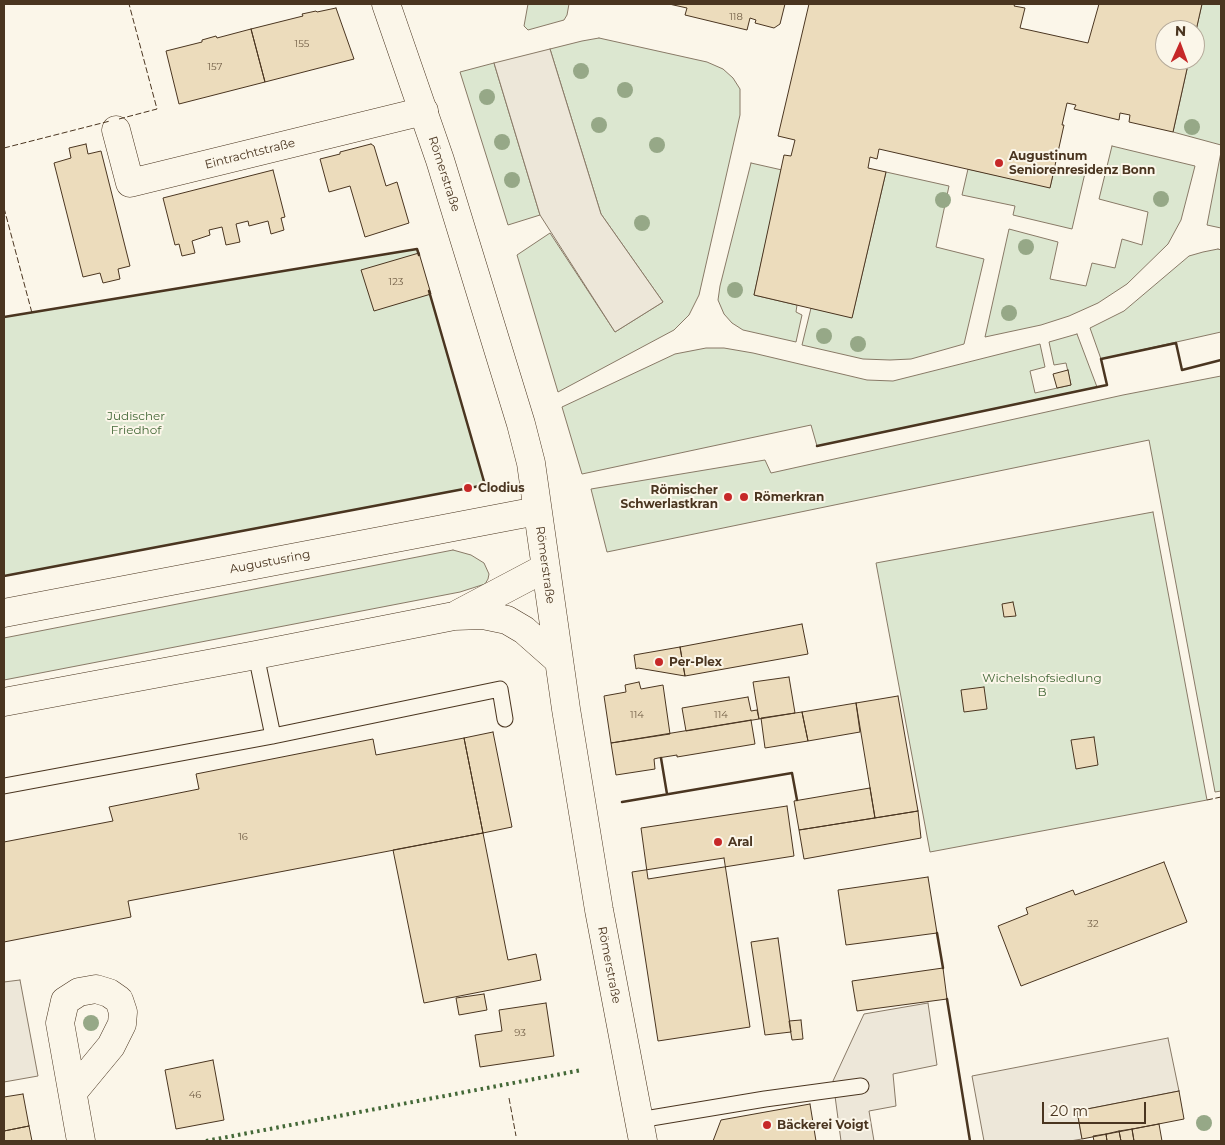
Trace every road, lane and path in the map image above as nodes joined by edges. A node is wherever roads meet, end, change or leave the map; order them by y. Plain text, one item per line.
1 (386, 4) edge
2 (424, 111) junction
3 (116, 130) dead end
4 (537, 511) junction
5 (545, 568) junction
6 (4, 613) edge
7 (454, 616) junction
8 (256, 655) junction
9 (558, 660) junction
10 (4, 702) edge
11 (505, 719) dead end
12 (274, 736) junction
13 (4, 786) edge
14 (861, 1086) dead end
15 (73, 1092) dead end
16 (641, 1131) edge
17 (81, 1141) edge

1 - 2 main road, Römerstraße
2 - 3 main road, Eintrachtstraße
2 - 4 main road, Römerstraße
4 - 5 main road, Römerstraße
4 - 6 main road, Augustusring
5 - 7 main road
5 - 9 main road, Römerstraße
7 - 8 main road
7 - 9 main road
8 - 10 main road
8 - 12 lane
9 - 16 main road, Römerstraße
11 - 12 lane
12 - 13 lane
14 - 16 lane
15 - 17 main road

